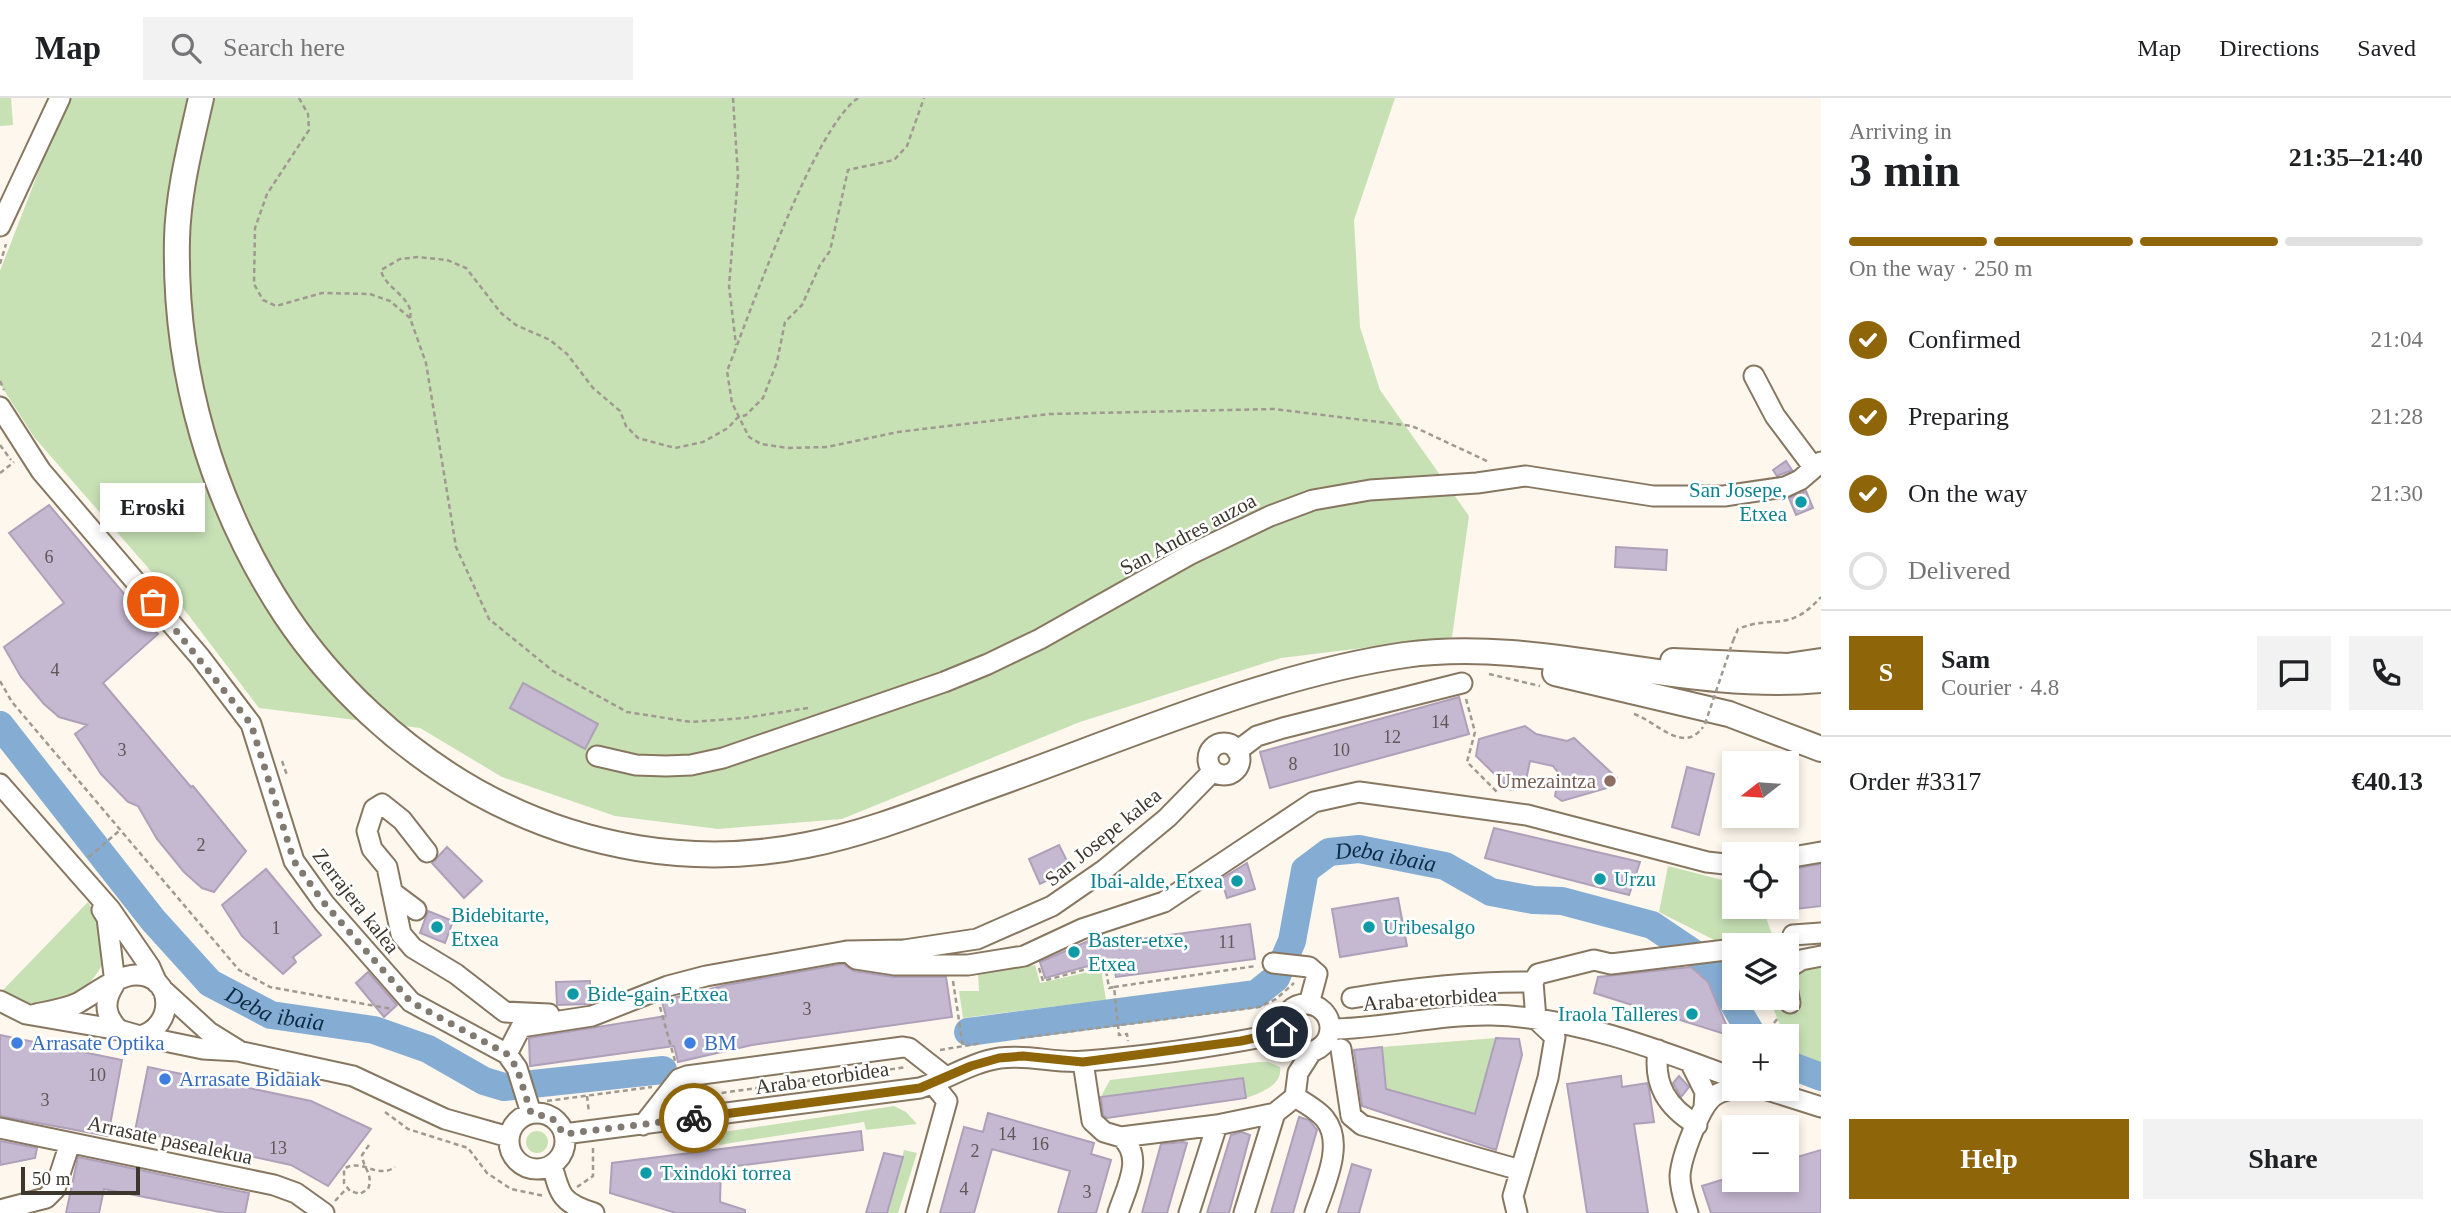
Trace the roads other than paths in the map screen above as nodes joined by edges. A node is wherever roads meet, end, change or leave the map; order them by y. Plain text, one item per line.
1 (60, 98) edge
2 (201, 98) edge
3 (0, 226) edge
4 (1754, 376) dead end
5 (0, 407) edge
6 (1818, 465) edge
7 (1451, 652) junction
8 (1567, 660) junction
9 (1821, 661) edge
10 (1821, 680) edge
11 (1462, 683) road end
12 (1821, 749) edge
13 (597, 756) dead end
14 (0, 784) edge
15 (427, 852) dead end
16 (1821, 852) edge
17 (1799, 856) edge
18 (1722, 864) edge
19 (89, 888) junction
20 (392, 892) junction
21 (416, 910) dead end
22 (1821, 933) edge
23 (1799, 935) edge
24 (847, 951) junction
25 (1722, 951) edge
26 (1821, 956) edge
27 (1799, 961) edge
28 (1273, 963) road end
29 (1533, 982) junction
30 (115, 984) junction
31 (159, 986) junction
32 (1352, 998) dead end
33 (0, 1001) edge
34 (1309, 1004) junction
35 (36, 1014) junction
36 (592, 1016) junction
37 (1536, 1019) junction
38 (1330, 1029) junction
39 (119, 1030) junction
40 (1282, 1032) junction
41 (140, 1036) junction
42 (1341, 1049) dead end
43 (1658, 1050) junction
44 (238, 1051) junction
45 (1312, 1051) junction
46 (512, 1061) junction
47 (1083, 1062) junction
48 (1690, 1062) junction
49 (1722, 1074) edge
50 (939, 1081) junction
51 (1722, 1093) edge
52 (1294, 1097) junction
53 (1799, 1100) edge
54 (1821, 1107) edge
55 (530, 1109) junction
56 (1275, 1112) junction
57 (1700, 1116) junction
58 (643, 1125) junction
59 (1217, 1125) junction
60 (0, 1128) edge
61 (564, 1134) junction
62 (509, 1137) junction
63 (1121, 1137) junction
64 (71, 1143) junction
65 (552, 1165) junction
66 (1520, 1170) junction
67 (0, 1210) edge
68 (324, 1213) edge
69 (594, 1213) edge
70 (916, 1213) edge
71 (1118, 1213) edge
72 (1189, 1213) edge
73 (1244, 1213) edge
74 (1315, 1213) edge
75 (1517, 1213) edge
76 (1688, 1213) edge

1 - 3 street
2 - 7 main road
4 - 6 street
5 - 46 street, Zerrajera kalea
6 - 13 street, San Andres auzoa
7 - 8 main road
7 - 12 main road
8 - 9 main road
8 - 10 main road
11 - 24 street, San Josepe kalea
14 - 19 street
15 - 20 street
16 - 17 street
18 - 24 street
19 - 30 street
19 - 31 street
20 - 21 street
20 - 36 street
22 - 23 street
24 - 36 street, San Josepe kalea
25 - 29 street
26 - 27 street
28 - 34 street
29 - 32 street
29 - 37 street
30 - 31 street
30 - 35 street
30 - 39 street
31 - 41 street
31 - 44 street
33 - 35 street
34 - 38 street
34 - 40 street
35 - 39 street
36 - 46 street
37 - 38 street, Araba etorbidea
37 - 43 street, Araba etorbidea
37 - 66 street
38 - 45 street
39 - 41 street
40 - 45 street
40 - 47 street, Araba etorbidea
41 - 44 street
42 - 66 street
43 - 48 street, Araba etorbidea
43 - 57 street
44 - 62 street
45 - 52 street
46 - 55 street
47 - 50 street, Araba etorbidea
47 - 63 street
48 - 49 street, Araba etorbidea
48 - 57 street
50 - 58 street, Araba etorbidea
50 - 58 street
50 - 70 street
51 - 57 street
52 - 56 street
52 - 74 street
53 - 54 street
55 - 61 street
55 - 62 street
56 - 59 street
56 - 73 street
57 - 76 street
58 - 61 street, Araba etorbidea
59 - 63 street
59 - 72 street
60 - 64 street, Arrasate pasealekua
61 - 65 street
62 - 65 street
63 - 71 street
64 - 67 street
64 - 68 street, Arrasate pasealekua
65 - 69 street
66 - 75 street

